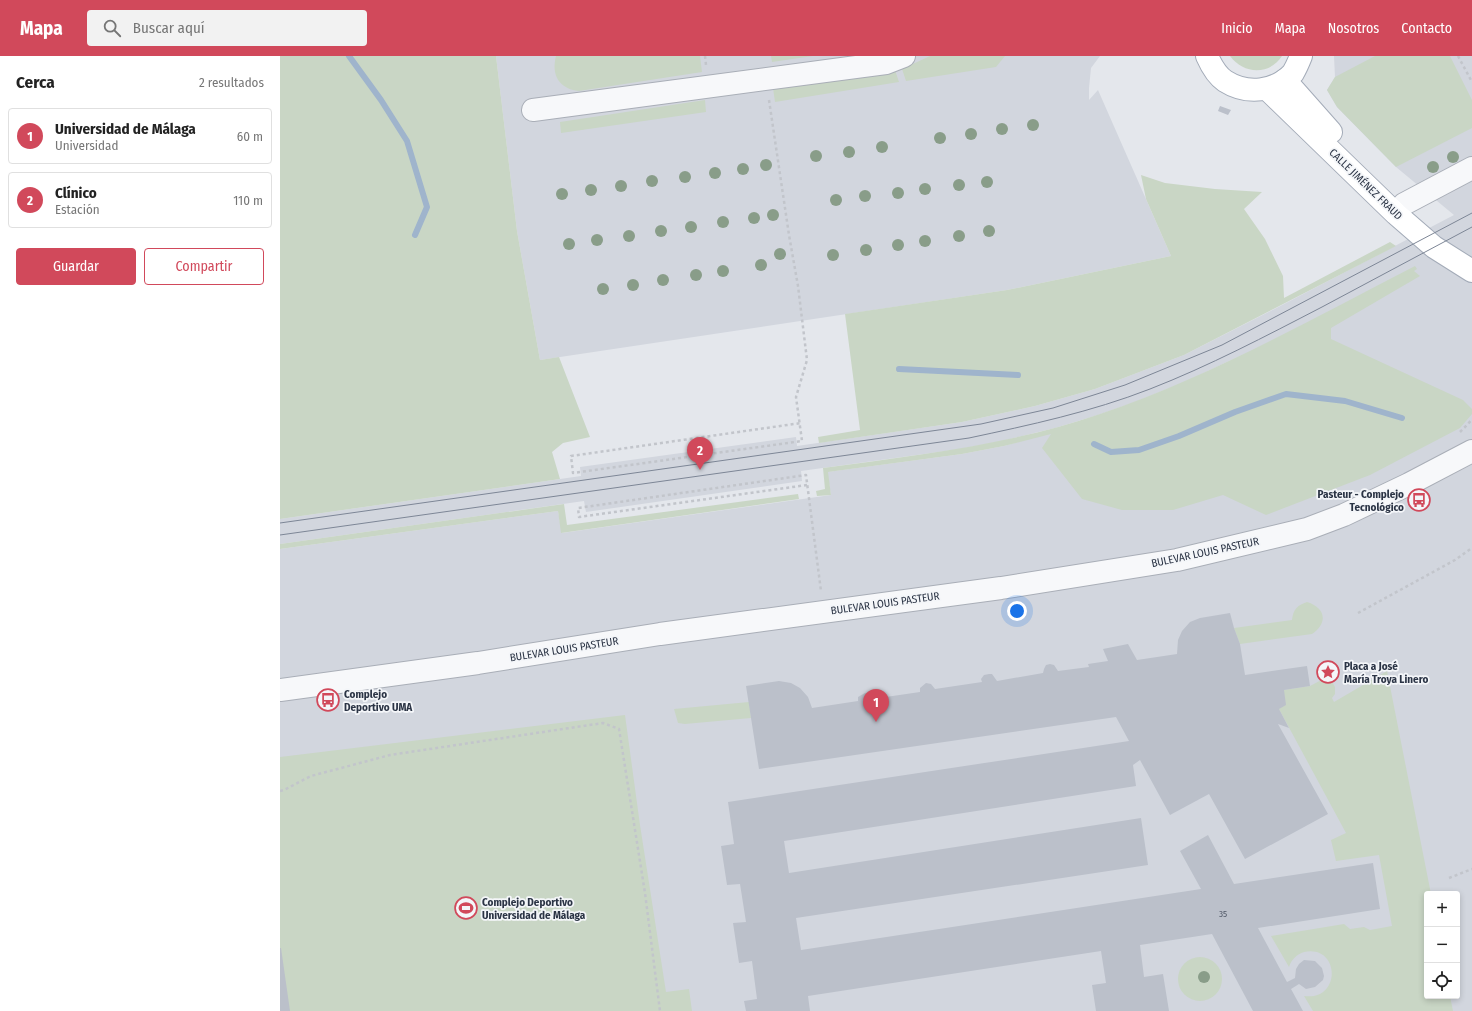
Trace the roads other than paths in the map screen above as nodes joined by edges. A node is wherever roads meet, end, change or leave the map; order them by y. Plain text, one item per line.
1 (904, 56) edge
2 (1207, 56) edge
3 (1301, 56) edge
4 (870, 61) edge
5 (1276, 85) junction
6 (533, 110) dead end
7 (1472, 168) edge
8 (1404, 204) junction
9 (1472, 255) edge
10 (1472, 271) edge
11 (1472, 451) edge
12 (280, 690) edge

1 - 4 street
2 - 5 main road
3 - 5 main road
4 - 6 street
5 - 8 main road, CALLE JIMÉNEZ FRAUD
5 - 10 main road, CALLE JIMÉNEZ FRAUD
7 - 8 street
8 - 9 main road, CALLE JIMÉNEZ FRAUD
11 - 12 street, BULEVAR LOUIS PASTEUR

